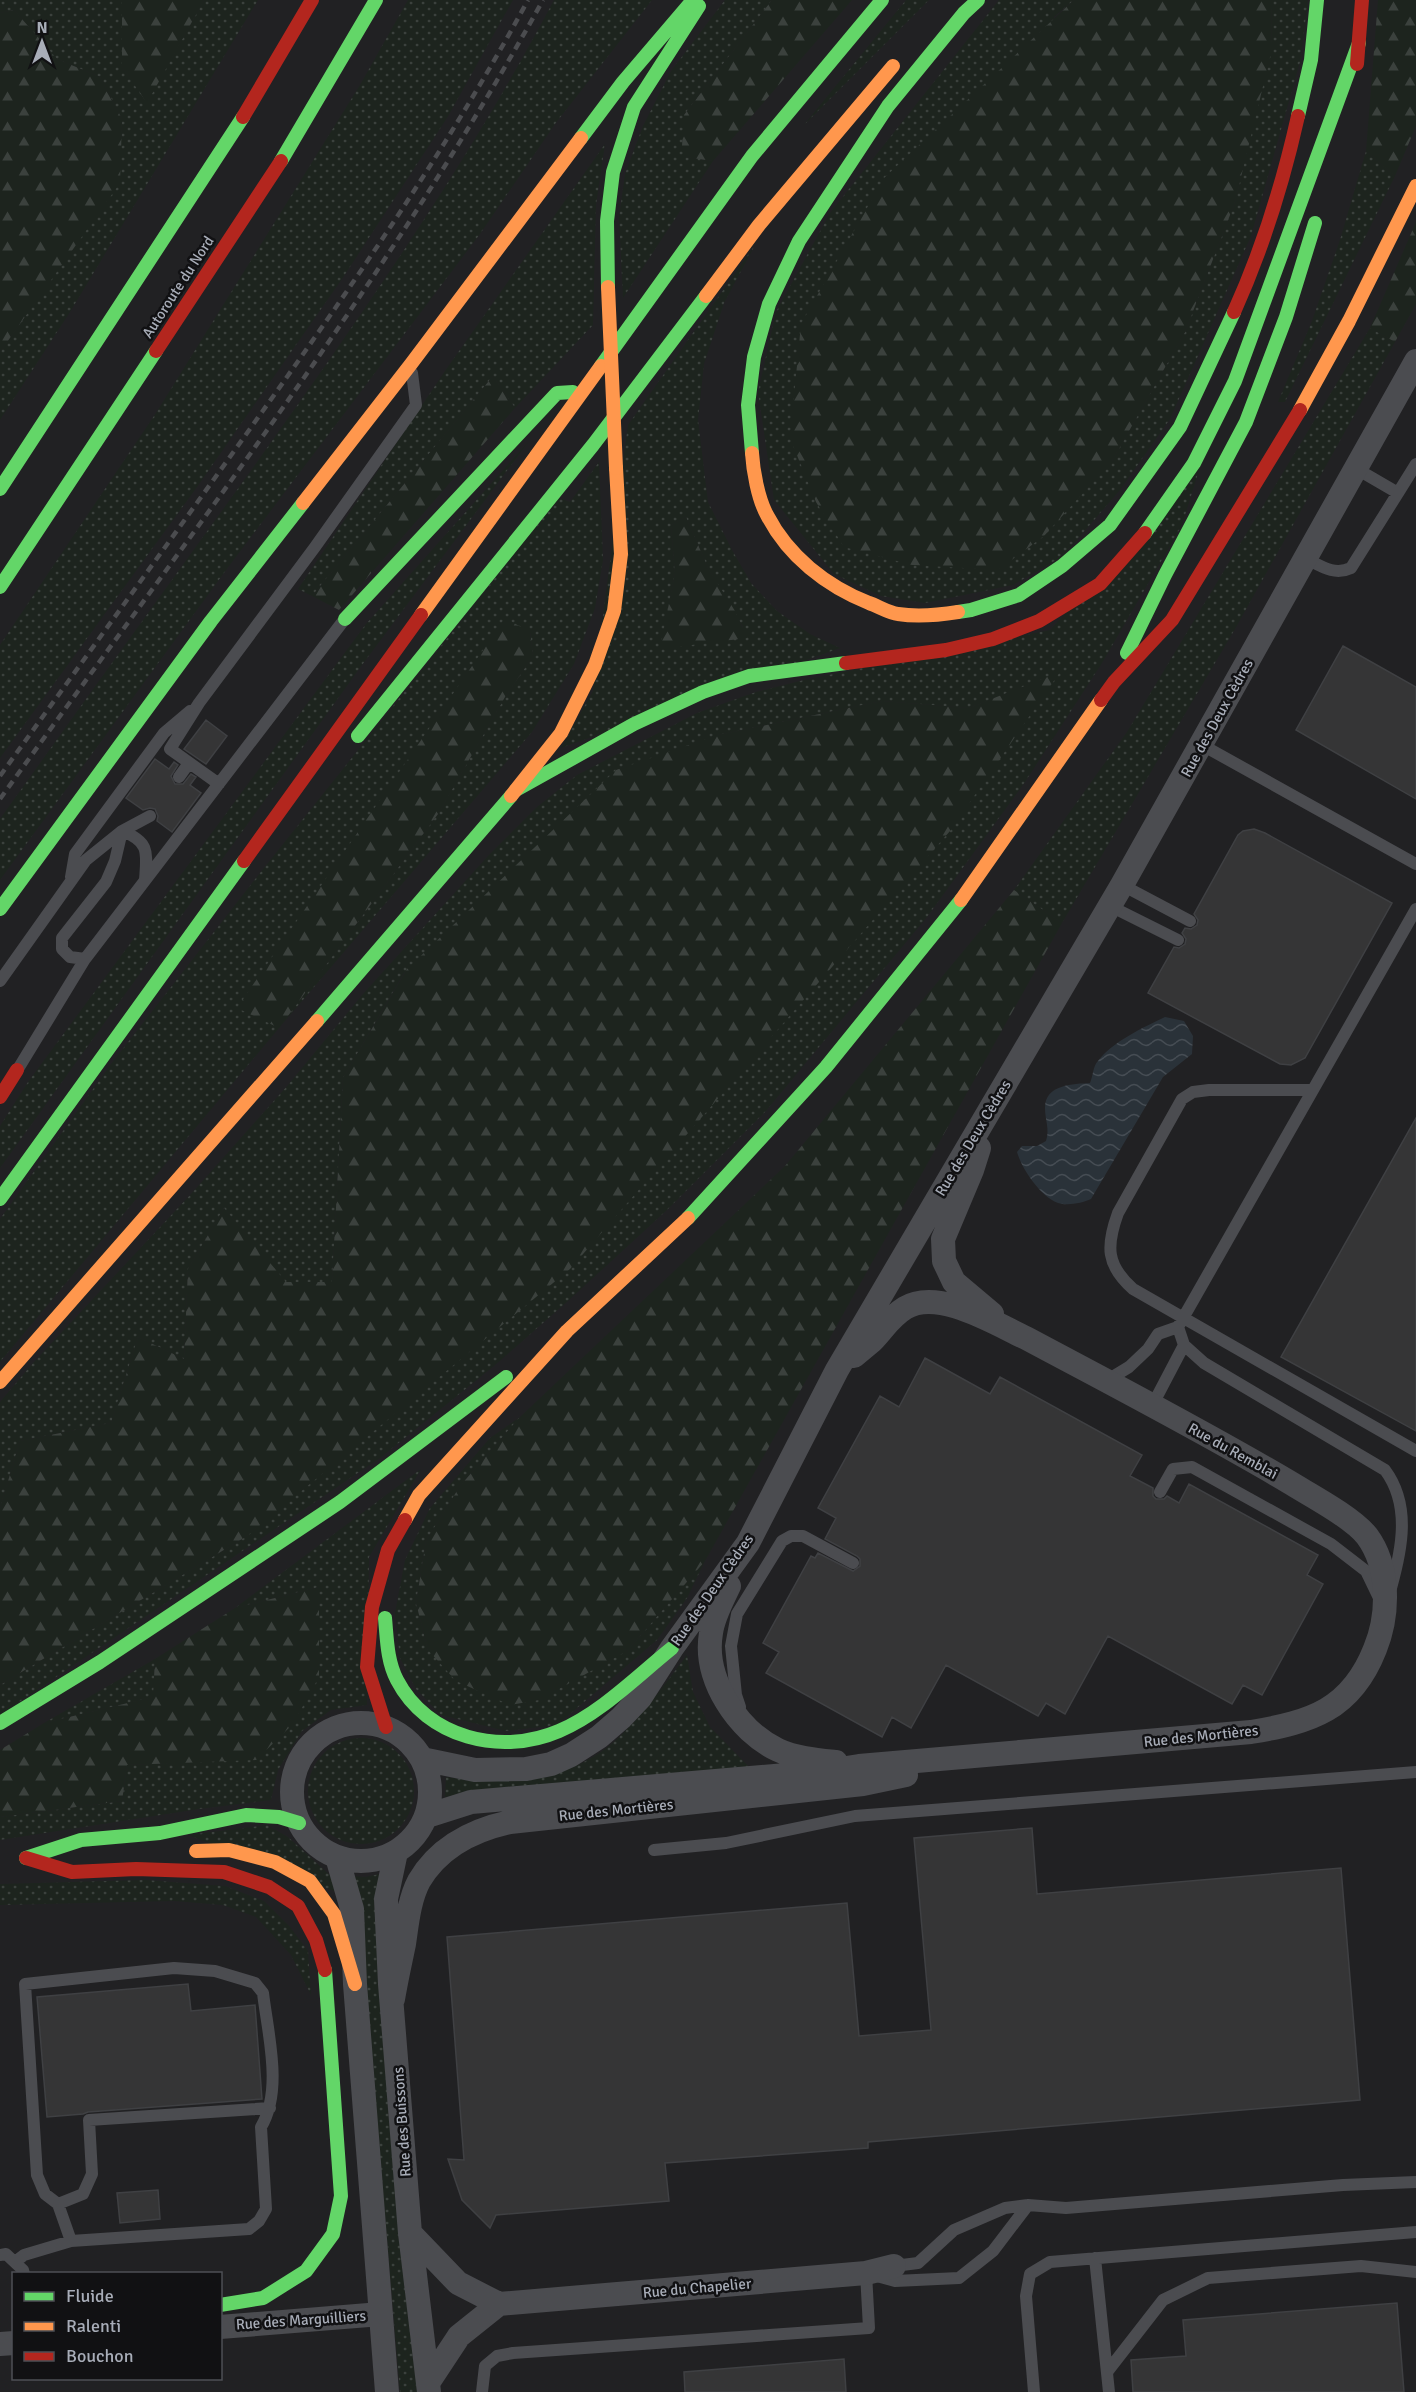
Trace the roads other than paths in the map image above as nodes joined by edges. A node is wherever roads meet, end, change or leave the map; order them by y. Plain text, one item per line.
1 (312, 0) edge
2 (376, 0) edge
3 (693, 0) edge
4 (703, 0) edge
5 (882, 0) edge
6 (978, 0) edge
7 (1317, 0) edge
8 (1362, 0) edge
9 (1359, 43) junction
10 (903, 54) dead end
11 (1355, 97) dead end
12 (1416, 186) edge
13 (1320, 207) dead end
14 (1416, 361) edge
15 (411, 364) junction
16 (580, 391) junction
17 (1416, 464) edge
18 (1355, 468) junction
19 (0, 489) edge
20 (1398, 493) junction
21 (1305, 558) junction
22 (0, 587) edge
23 (345, 619) joint
24 (1114, 682) junction
25 (199, 704) junction
26 (1202, 745) junction
27 (347, 750) dead end
28 (189, 763) junction
29 (324, 775) dead end
30 (179, 777) dead end
31 (219, 784) junction
32 (516, 790) junction
33 (150, 816) dead end
34 (266, 827) junction
35 (122, 831) junction
36 (1416, 864) edge
37 (145, 880) junction
38 (70, 882) junction
39 (1122, 885) junction
40 (1110, 906) junction
41 (0, 909) edge
42 (1416, 909) edge
43 (1190, 921) dead end
44 (1178, 940) dead end
45 (85, 958) junction
46 (0, 981) edge
47 (17, 1070) joint
48 (1313, 1089) junction
49 (0, 1096) edge
50 (989, 1112) junction
51 (0, 1199) edge
52 (1181, 1322) junction
53 (567, 1331) junction
54 (1026, 1338) junction
55 (1184, 1345) junction
56 (837, 1370) junction
57 (1106, 1381) junction
58 (0, 1382) edge
59 (1152, 1406) junction
60 (1416, 1451) edge
61 (1160, 1492) dead end
62 (748, 1543) junction
63 (388, 1550) junction
64 (853, 1563) dead end
65 (1386, 1609) junction
66 (672, 1648) junction
67 (0, 1723) edge
68 (387, 1727) junction
69 (747, 1727) junction
70 (422, 1759) junction
71 (951, 1759) junction
72 (859, 1766) junction
73 (1416, 1773) edge
74 (426, 1816) junction
75 (299, 1823) junction
76 (654, 1850) dead end
77 (181, 1851) dead end
78 (396, 1852) junction
79 (91, 1853) dead end
80 (337, 1857) junction
81 (26, 1858) junction
82 (9, 1860) dead end
83 (355, 1984) junction
84 (393, 1999) junction
85 (270, 2108) junction
86 (1416, 2182) edge
87 (58, 2204) junction
88 (1028, 2205) junction
89 (1416, 2232) edge
90 (410, 2234) junction
91 (71, 2241) junction
92 (0, 2255) edge
93 (1095, 2258) junction
94 (15, 2262) junction
95 (894, 2266) joint
96 (24, 2272) edge
97 (866, 2272) junction
98 (1416, 2272) edge
99 (499, 2304) junction
100 (222, 2305) edge
101 (381, 2314) junction
102 (222, 2327) edge
103 (1107, 2372) junction
104 (428, 2387) edge
105 (387, 2392) edge
106 (482, 2392) edge
107 (1034, 2392) edge
108 (1109, 2392) edge

1 - 19 main road
2 - 22 main road, Autoroute du Nord
3 - 15 main road
4 - 32 main road, bridge
5 - 16 main road
6 - 7 main road
8 - 9 main road
9 - 11 main road
9 - 32 main road
10 - 27 main road
12 - 24 main road
13 - 24 main road
14 - 18 street, Rue des Deux Cèdres
15 - 25 lane
15 - 41 main road
16 - 23 main road
16 - 34 main road
17 - 20 lane
18 - 20 lane
18 - 21 street, Rue des Deux Cèdres
20 - 21 lane
21 - 26 street, Rue des Deux Cèdres
23 - 31 lane
24 - 53 main road
25 - 28 lane
25 - 38 lane
26 - 36 lane
26 - 39 street, Rue des Deux Cèdres
28 - 30 lane
28 - 31 lane
29 - 34 main road
31 - 37 lane
32 - 58 main road
33 - 35 lane
34 - 51 main road
35 - 37 lane
35 - 38 lane
35 - 45 lane
37 - 45 lane
38 - 46 lane
39 - 40 street, Rue des Deux Cèdres
39 - 43 lane
40 - 44 lane
40 - 50 street, Rue des Deux Cèdres
42 - 48 lane
45 - 47 lane
47 - 49 main road
48 - 52 lane
48 - 52 lane
50 - 54 street, Rue du Remblai
50 - 56 street, Rue des Deux Cèdres
52 - 55 lane
52 - 57 lane
52 - 60 lane
53 - 63 main road
53 - 67 main road
54 - 56 street, Rue du Remblai
54 - 57 street, Rue du Remblai
55 - 59 lane
55 - 65 lane
56 - 62 street, Rue des Deux Cèdres
57 - 59 street, Rue du Remblai
59 - 65 street, Rue du Remblai
61 - 65 lane
62 - 66 street, Rue des Deux Cèdres
62 - 69 street
63 - 66 main road
63 - 68 main road
64 - 69 lane
65 - 71 street, Rue des Mortières
66 - 70 street, Rue des Deux Cèdres
68 - 70 street
68 - 75 street
69 - 72 street
70 - 74 street
71 - 72 street, Rue des Mortières
71 - 84 street, Rue des Mortières
72 - 74 street, Rue des Mortières
73 - 76 lane
74 - 78 street
75 - 80 street
75 - 81 main road
77 - 83 main road
78 - 80 street
78 - 84 street, Rue des Buissons
79 - 81 main road
80 - 83 street
81 - 82 main road
81 - 100 main road
83 - 101 street
84 - 90 street, Rue des Buissons
85 - 87 lane
85 - 87 lane
85 - 91 lane
86 - 88 lane
87 - 91 lane
88 - 95 lane
88 - 97 lane
89 - 93 lane
90 - 99 street
90 - 104 street, Rue des Buissons
91 - 94 lane
92 - 94 lane
93 - 103 lane
93 - 107 lane
94 - 96 lane
95 - 97 street, Rue du Chapelier
97 - 99 street, Rue du Chapelier
97 - 106 lane
98 - 103 lane
99 - 104 street
101 - 102 street, Rue des Marguilliers
101 - 105 street
103 - 108 lane

